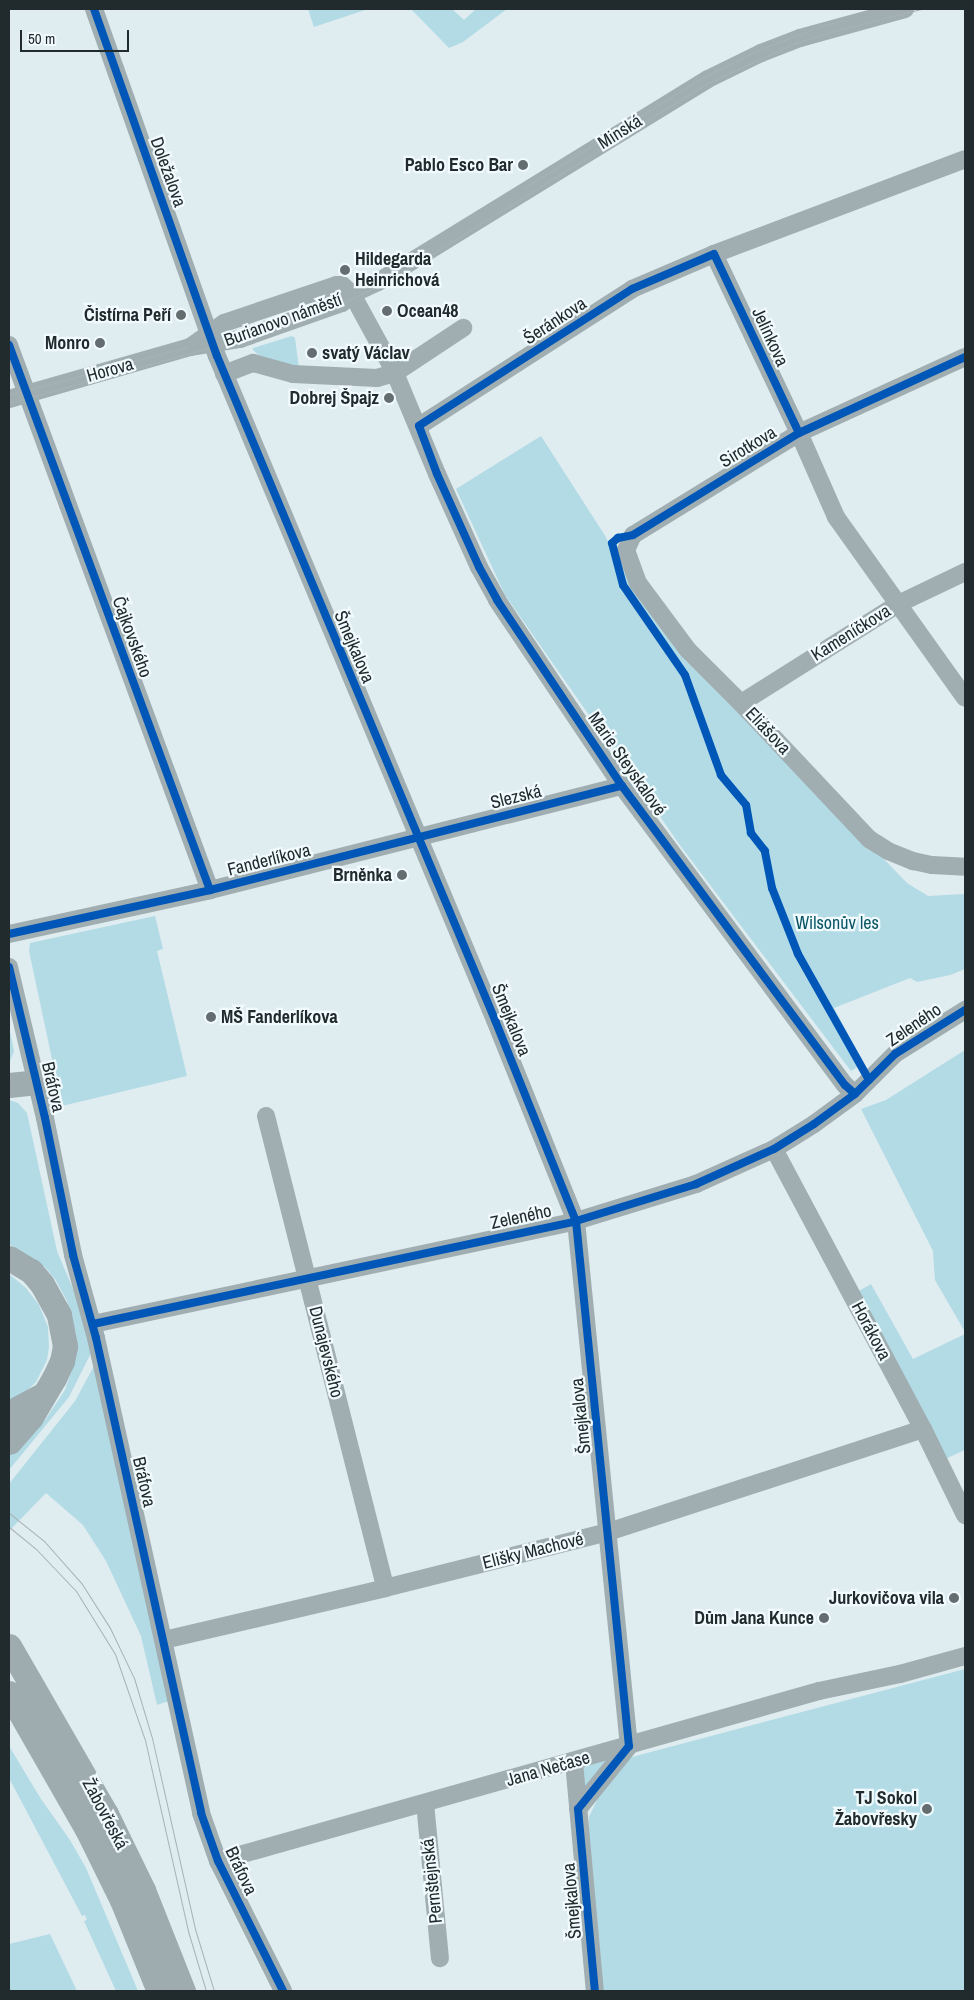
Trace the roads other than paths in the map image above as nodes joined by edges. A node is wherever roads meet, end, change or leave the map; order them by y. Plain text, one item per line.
1 (94, 9) edge
2 (904, 9) edge
3 (965, 159) edge
4 (714, 254) junction
5 (352, 294) junction
6 (463, 328) dead end
7 (211, 338) junction
8 (9, 344) edge
9 (965, 357) edge
10 (395, 372) junction
11 (224, 374) junction
12 (27, 394) junction
13 (9, 399) edge
14 (418, 426) junction
15 (799, 433) junction
16 (633, 535) joint
17 (965, 572) edge
18 (898, 604) junction
19 (965, 698) edge
20 (742, 702) junction
21 (622, 786) junction
22 (418, 838) junction
23 (965, 867) edge
24 (210, 890) junction
25 (9, 934) edge
26 (9, 967) edge
27 (965, 1010) edge
28 (37, 1082) junction
29 (9, 1085) edge
30 (855, 1094) junction
31 (266, 1116) dead end
32 (774, 1149) junction
33 (576, 1221) junction
34 (9, 1258) edge
35 (307, 1280) junction
36 (93, 1324) junction
37 (45, 1393) junction
38 (9, 1413) edge
39 (923, 1429) junction
40 (9, 1442) edge
41 (965, 1515) edge
42 (608, 1532) junction
43 (385, 1588) junction
44 (164, 1640) junction
45 (9, 1646) edge
46 (965, 1656) edge
47 (11, 1698) edge
48 (629, 1746) junction
49 (574, 1762) junction
50 (425, 1804) junction
51 (578, 1808) junction
52 (218, 1861) junction
53 (440, 1958) dead end
54 (159, 1991) edge
55 (184, 1991) edge
56 (283, 1991) edge
57 (595, 1991) edge

1 - 7 street, Doležalova
2 - 5 street, Minská
3 - 4 street, Šeránkova
4 - 14 street, Šeránkova
4 - 15 street, Jelínkova
5 - 7 street, Burianovo náměstí
5 - 10 street, Burianovo náměstí
6 - 10 street
7 - 11 street, Šmejkalova
7 - 12 street, Horova
8 - 12 street, Čajkovského
9 - 15 street, Sirotkova
10 - 11 street, Burianovo náměstí
10 - 14 street, Marie Steyskalové
11 - 22 street, Šmejkalova
12 - 13 street, Horova
12 - 24 street, Čajkovského
14 - 21 street, Marie Steyskalové
15 - 16 street, Sirotkova
15 - 18 street, Jelínkova
16 - 20 street, Eliášova
17 - 18 street, Kameníčkova
18 - 19 street, Jelínkova
18 - 20 street, Kameníčkova
20 - 23 street, Eliášova
21 - 22 street, Slezská
21 - 30 street, Marie Steyskalové
22 - 24 street, Fanderlíkova
22 - 33 street, Šmejkalova
24 - 25 street, Fanderlíkova
26 - 28 street, Bráfova
27 - 30 street, Zeleného
28 - 29 highway
28 - 36 street, Bráfova
30 - 32 street, Zeleného
31 - 35 street, Dunajevského
32 - 33 street, Zeleného
32 - 39 street, Horákova
33 - 35 street, Zeleného
33 - 42 street, Šmejkalova
34 - 37 highway
35 - 36 street, Zeleného
35 - 43 street, Dunajevského
36 - 44 street, Bráfova
37 - 38 highway
37 - 40 highway
39 - 41 street, Horákova
39 - 42 street, Elišky Machové
42 - 43 street, Elišky Machové
42 - 48 street, Šmejkalova
43 - 44 street, Elišky Machové
44 - 52 street, Bráfova
45 - 55 highway, Žabovřeská
46 - 48 street, Jana Nečase
47 - 54 highway, Žabovřeská
48 - 49 street, Jana Nečase
48 - 51 street
49 - 50 street, Jana Nečase
49 - 51 street, Šmejkalova
50 - 52 street, Jana Nečase
50 - 53 street, Pernštejnská
51 - 57 street, Šmejkalova
52 - 56 street, Bráfova

